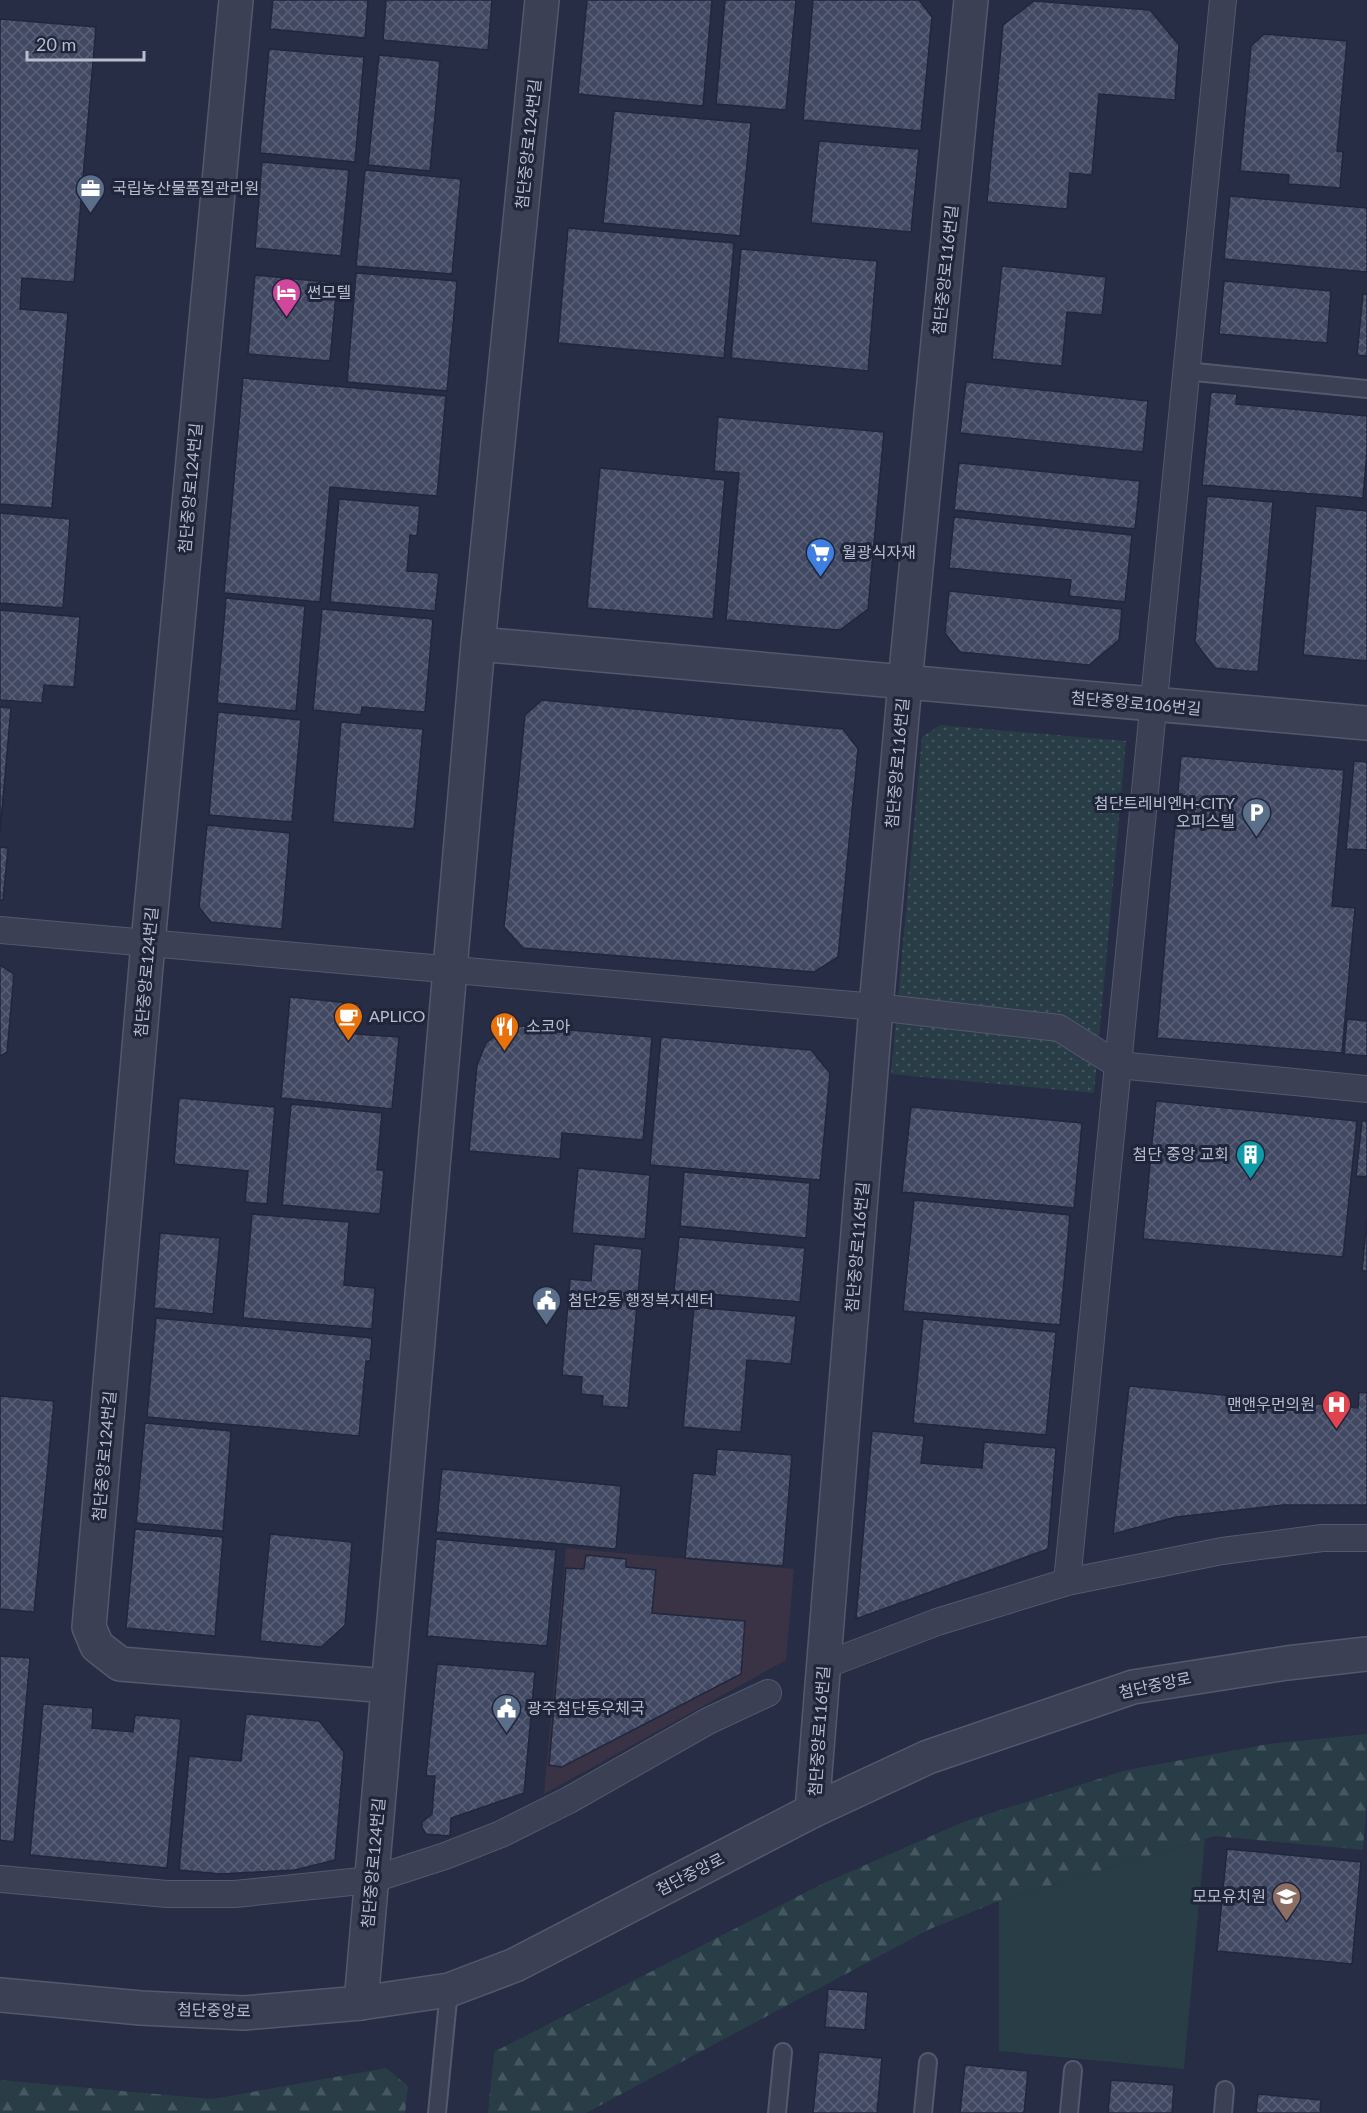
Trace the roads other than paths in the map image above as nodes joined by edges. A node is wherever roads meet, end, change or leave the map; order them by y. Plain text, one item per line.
1 (236, 0) edge
2 (542, 0) edge
3 (971, 0) edge
4 (1223, 0) edge
5 (1185, 371) junction
6 (1367, 389) edge
7 (478, 644) junction
8 (904, 683) junction
9 (1154, 705) junction
10 (1367, 723) edge
11 (0, 930) edge
12 (148, 943) junction
13 (450, 969) junction
14 (876, 1007) junction
15 (1118, 1065) junction
16 (1367, 1089) edge
17 (1367, 1538) edge
18 (1066, 1582) junction
19 (1367, 1654) edge
20 (833, 1662) dead end
21 (388, 1686) junction
22 (768, 1693) dead end
23 (812, 1811) junction
24 (0, 1879) edge
25 (371, 1880) junction
26 (449, 1990) junction
27 (0, 1995) edge
28 (361, 2003) junction
29 (783, 2052) dead end
30 (928, 2062) dead end
31 (1073, 2070) dead end
32 (1226, 2090) dead end
33 (437, 2113) edge
34 (777, 2113) edge
35 (923, 2113) edge
36 (1069, 2113) edge
37 (1223, 2113) edge

1 - 12 street, 첨단중앙로124번길
2 - 7 street, 첨단중앙로124번길
3 - 8 street, 첨단중앙로116번길
4 - 5 street
5 - 6 lane
5 - 9 street
7 - 8 street, 첨단중앙로116번길
7 - 13 street, 첨단중앙로124번길
8 - 9 street, 첨단중앙로106번길
8 - 14 street, 첨단중앙로116번길
9 - 10 street, 첨단중앙로106번길
9 - 15 street
11 - 12 street
12 - 13 street
12 - 21 street, 첨단중앙로124번길
13 - 14 street
13 - 21 street, 첨단중앙로124번길
14 - 15 street
14 - 23 street, 첨단중앙로116번길
15 - 16 street
15 - 18 street
17 - 18 street
18 - 20 street
19 - 23 street, 첨단중앙로
21 - 25 street, 첨단중앙로124번길
22 - 25 street
23 - 26 street, 첨단중앙로
24 - 25 street
25 - 28 street, 첨단중앙로124번길
26 - 28 street, 첨단중앙로
26 - 33 lane
27 - 28 street, 첨단중앙로
29 - 34 lane
30 - 35 lane
31 - 36 lane
32 - 37 lane

